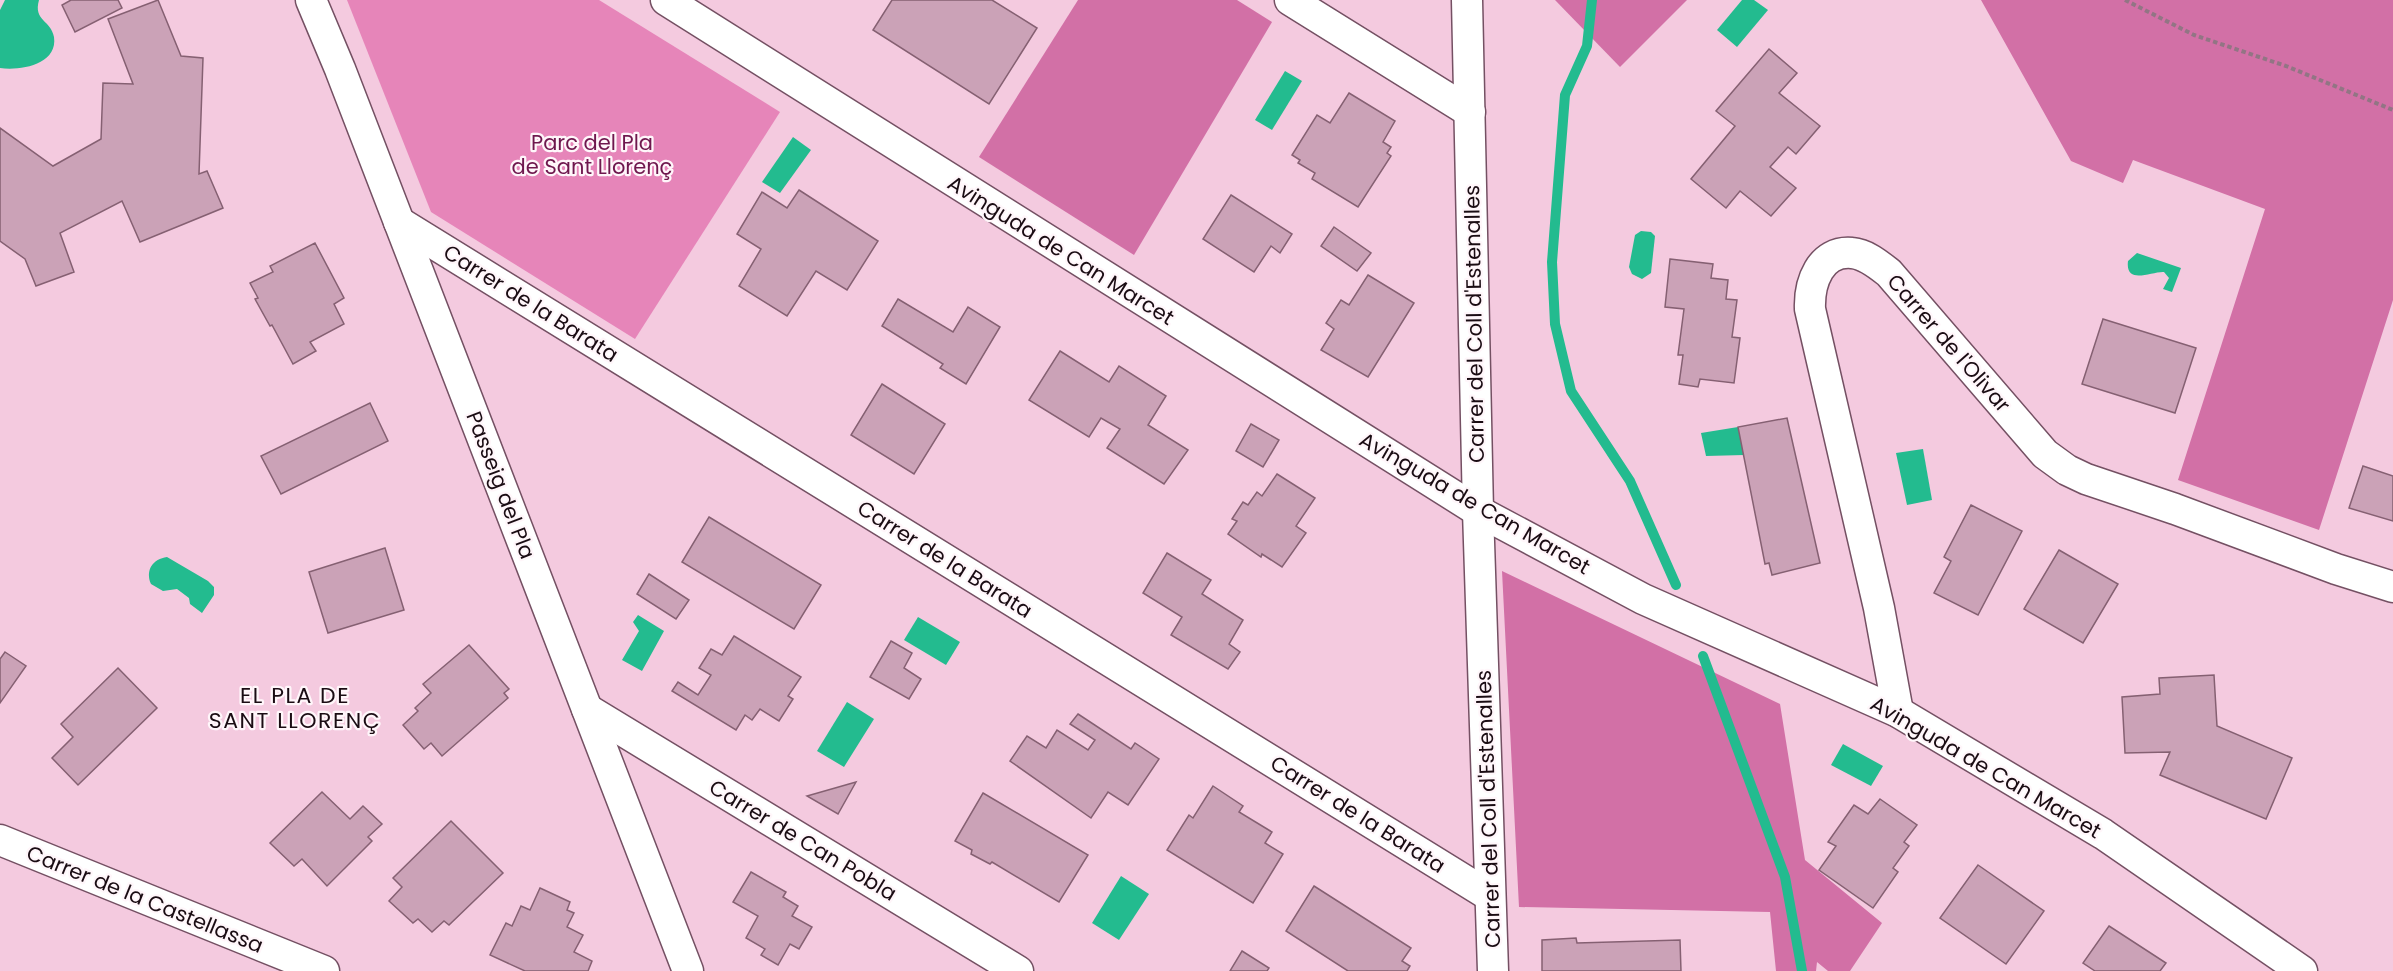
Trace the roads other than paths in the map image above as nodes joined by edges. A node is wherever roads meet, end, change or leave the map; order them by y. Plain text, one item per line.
1 (311, 0) edge
2 (666, 0) edge
3 (1290, 0) edge
4 (1467, 0) edge
5 (1470, 112) junction
6 (399, 222) junction
7 (1478, 511) junction
8 (2393, 587) edge
9 (587, 710) junction
10 (1898, 712) junction
11 (0, 840) edge
12 (1490, 896) junction
13 (324, 971) edge
14 (688, 971) edge
15 (1018, 971) edge
16 (1493, 971) edge
17 (2302, 971) edge

1 - 6 street, Passeig del Pla
2 - 7 street, Avinguda de Can Marcet
3 - 5 street
4 - 5 street, Carrer del Coll d'Estenalles
5 - 7 street, Carrer del Coll d'Estenalles
6 - 9 street, Passeig del Pla
6 - 12 street, Carrer de la Barata
7 - 10 street, Avinguda de Can Marcet
7 - 12 street, Carrer del Coll d'Estenalles
8 - 10 street, Carrer de l'Olivar
9 - 14 street, Passeig del Pla
9 - 15 street, Carrer de Can Pobla
10 - 17 street, Avinguda de Can Marcet
11 - 13 street, Carrer de la Castellassa
12 - 16 street, Carrer del Coll d'Estenalles

